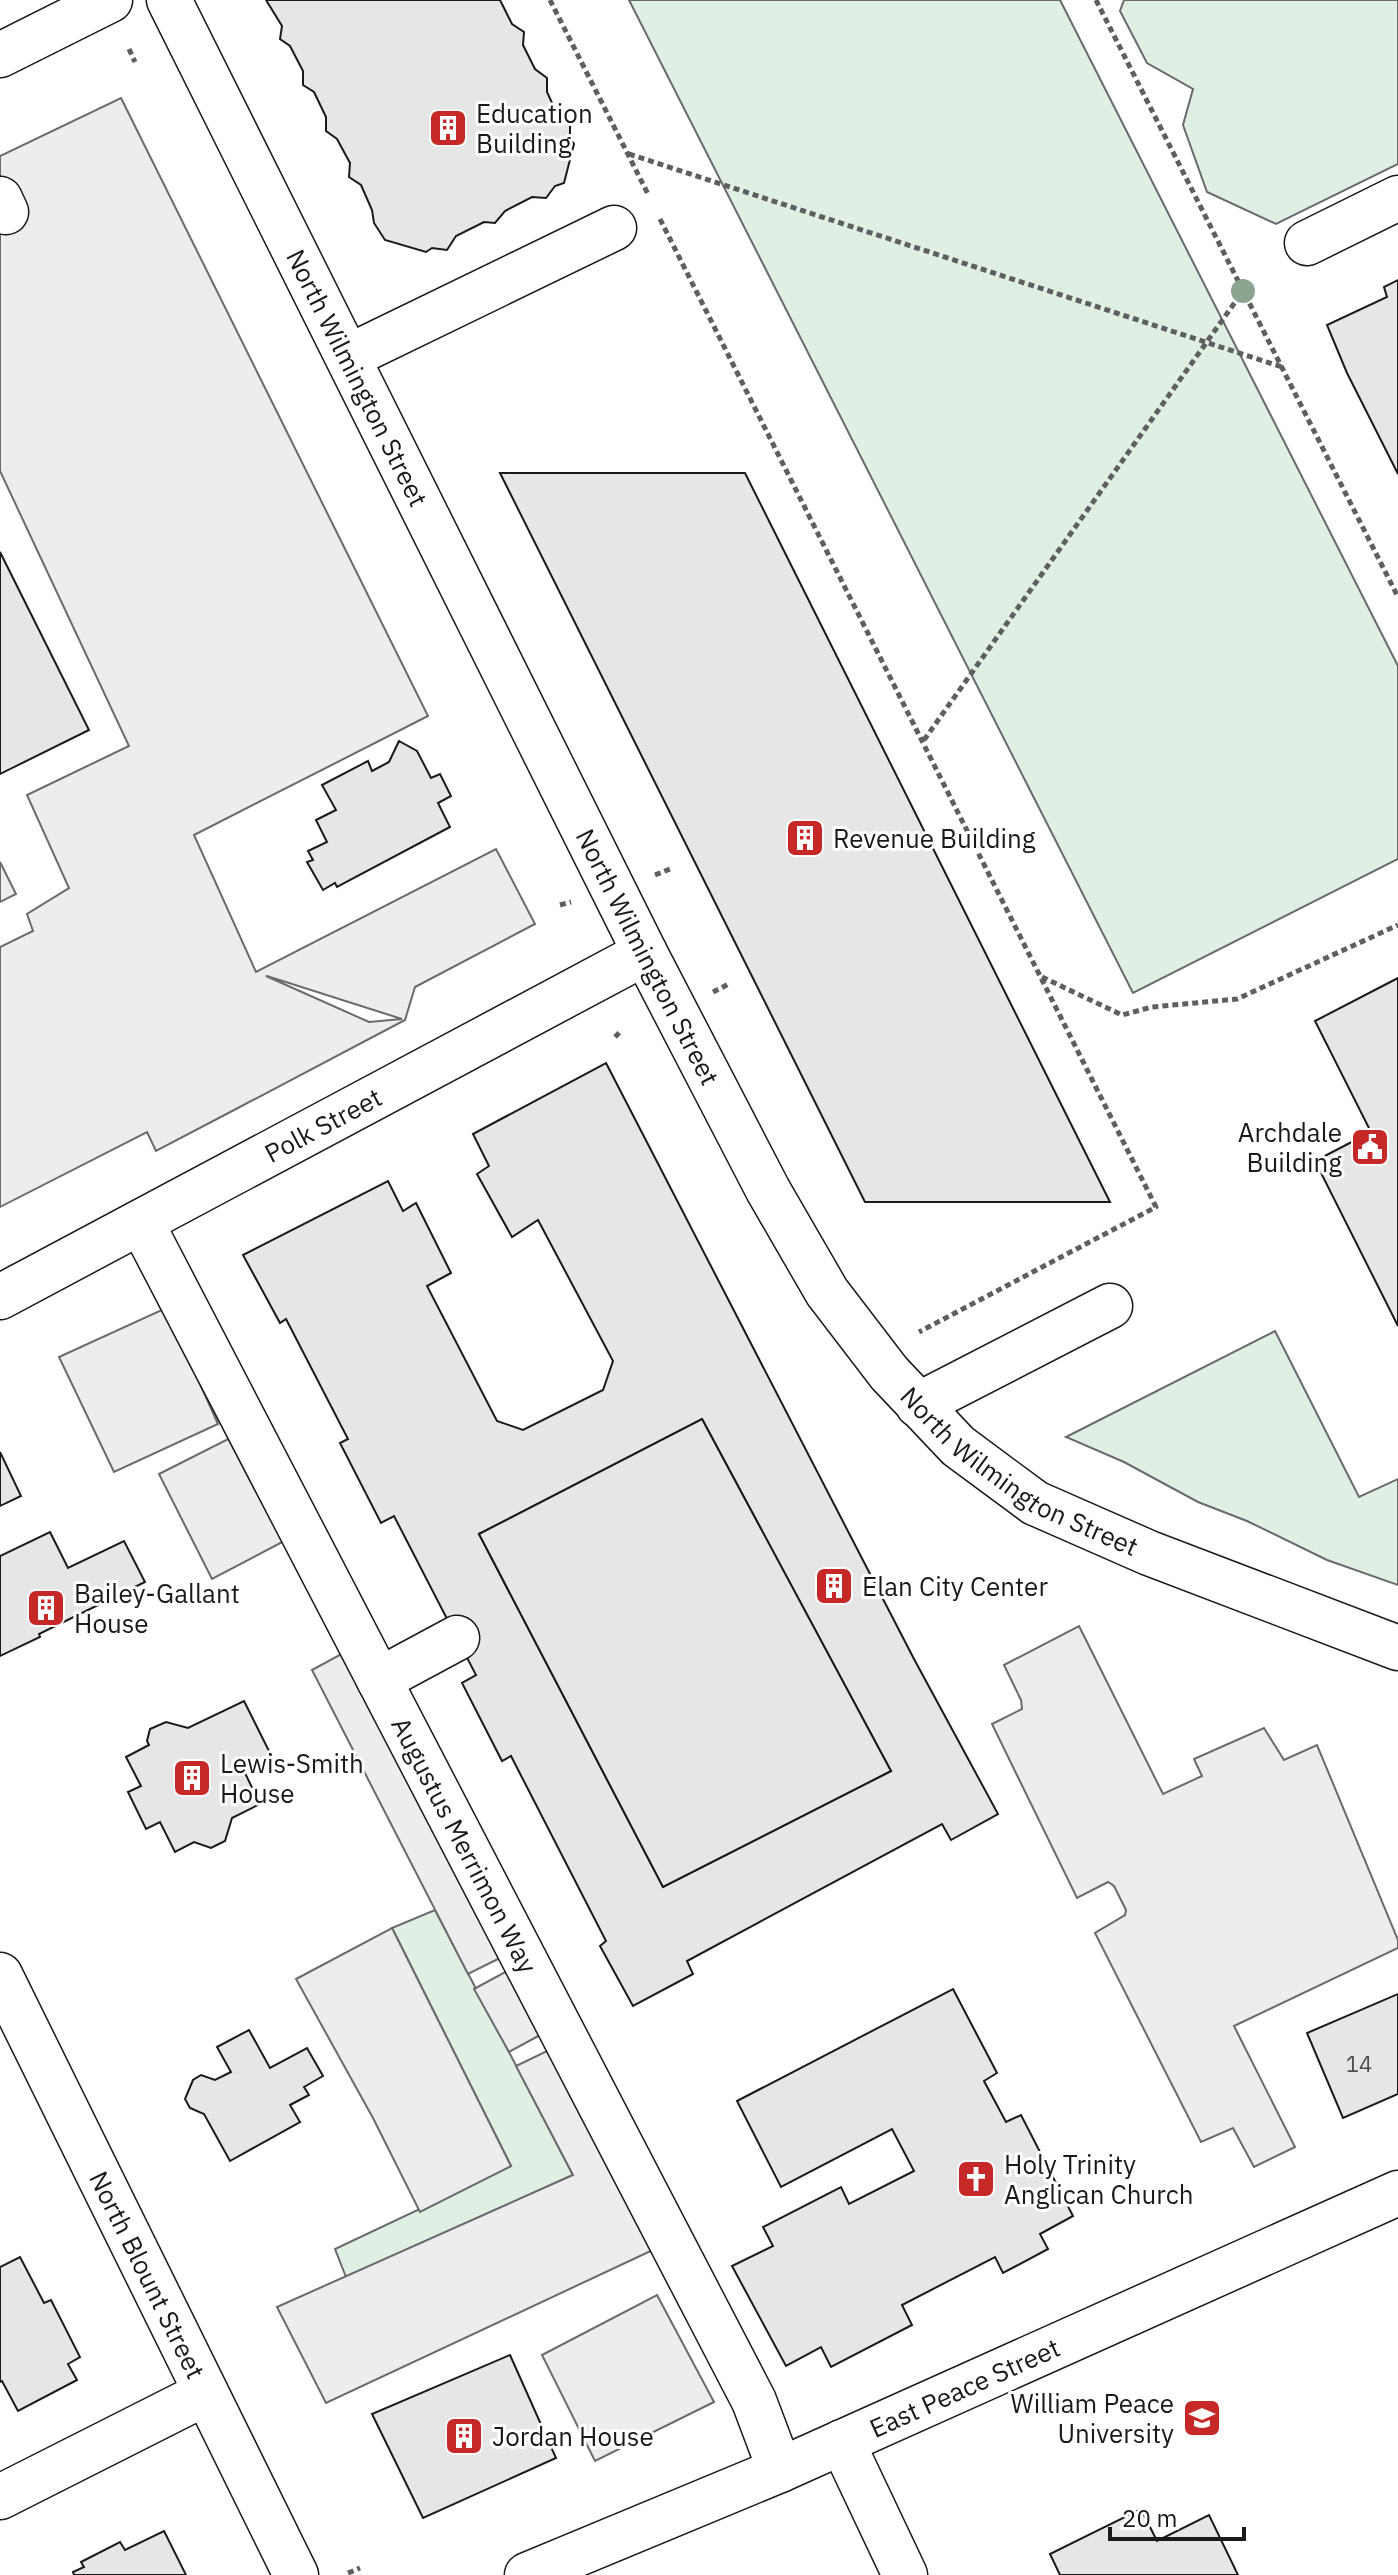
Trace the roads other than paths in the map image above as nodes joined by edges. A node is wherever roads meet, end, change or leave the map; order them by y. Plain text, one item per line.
1 (110, 0) edge
2 (169, 0) edge
3 (0, 55) edge
4 (1398, 198) edge
5 (1398, 227) edge
6 (614, 228) dead end
7 (348, 357) junction
8 (645, 953) junction
9 (141, 1222) junction
10 (0, 1297) edge
11 (1110, 1306) dead end
12 (918, 1405) junction
13 (457, 1638) dead end
14 (1398, 1648) edge
15 (379, 1680) junction
16 (0, 1975) edge
17 (1398, 2193) edge
18 (206, 2393) junction
19 (842, 2442) junction
20 (780, 2470) junction
21 (0, 2497) edge
22 (296, 2575) edge
23 (527, 2575) edge
24 (905, 2575) edge

1 - 3 main road
2 - 7 main road, North Wilmington Street
4 - 5 main road
6 - 7 main road
7 - 8 main road, North Wilmington Street
8 - 9 main road, Polk Street
8 - 12 main road, North Wilmington Street
9 - 10 main road, Polk Street
9 - 15 main road, Augustus Merrimon Way
11 - 12 main road
12 - 14 main road, North Wilmington Street
13 - 15 main road
15 - 20 main road, Augustus Merrimon Way
16 - 18 main road, North Blount Street
17 - 19 main road, East Peace Street
18 - 21 main road
18 - 22 main road, North Blount Street
19 - 20 main road, East Peace Street
19 - 24 main road
20 - 23 main road, East Peace Street

